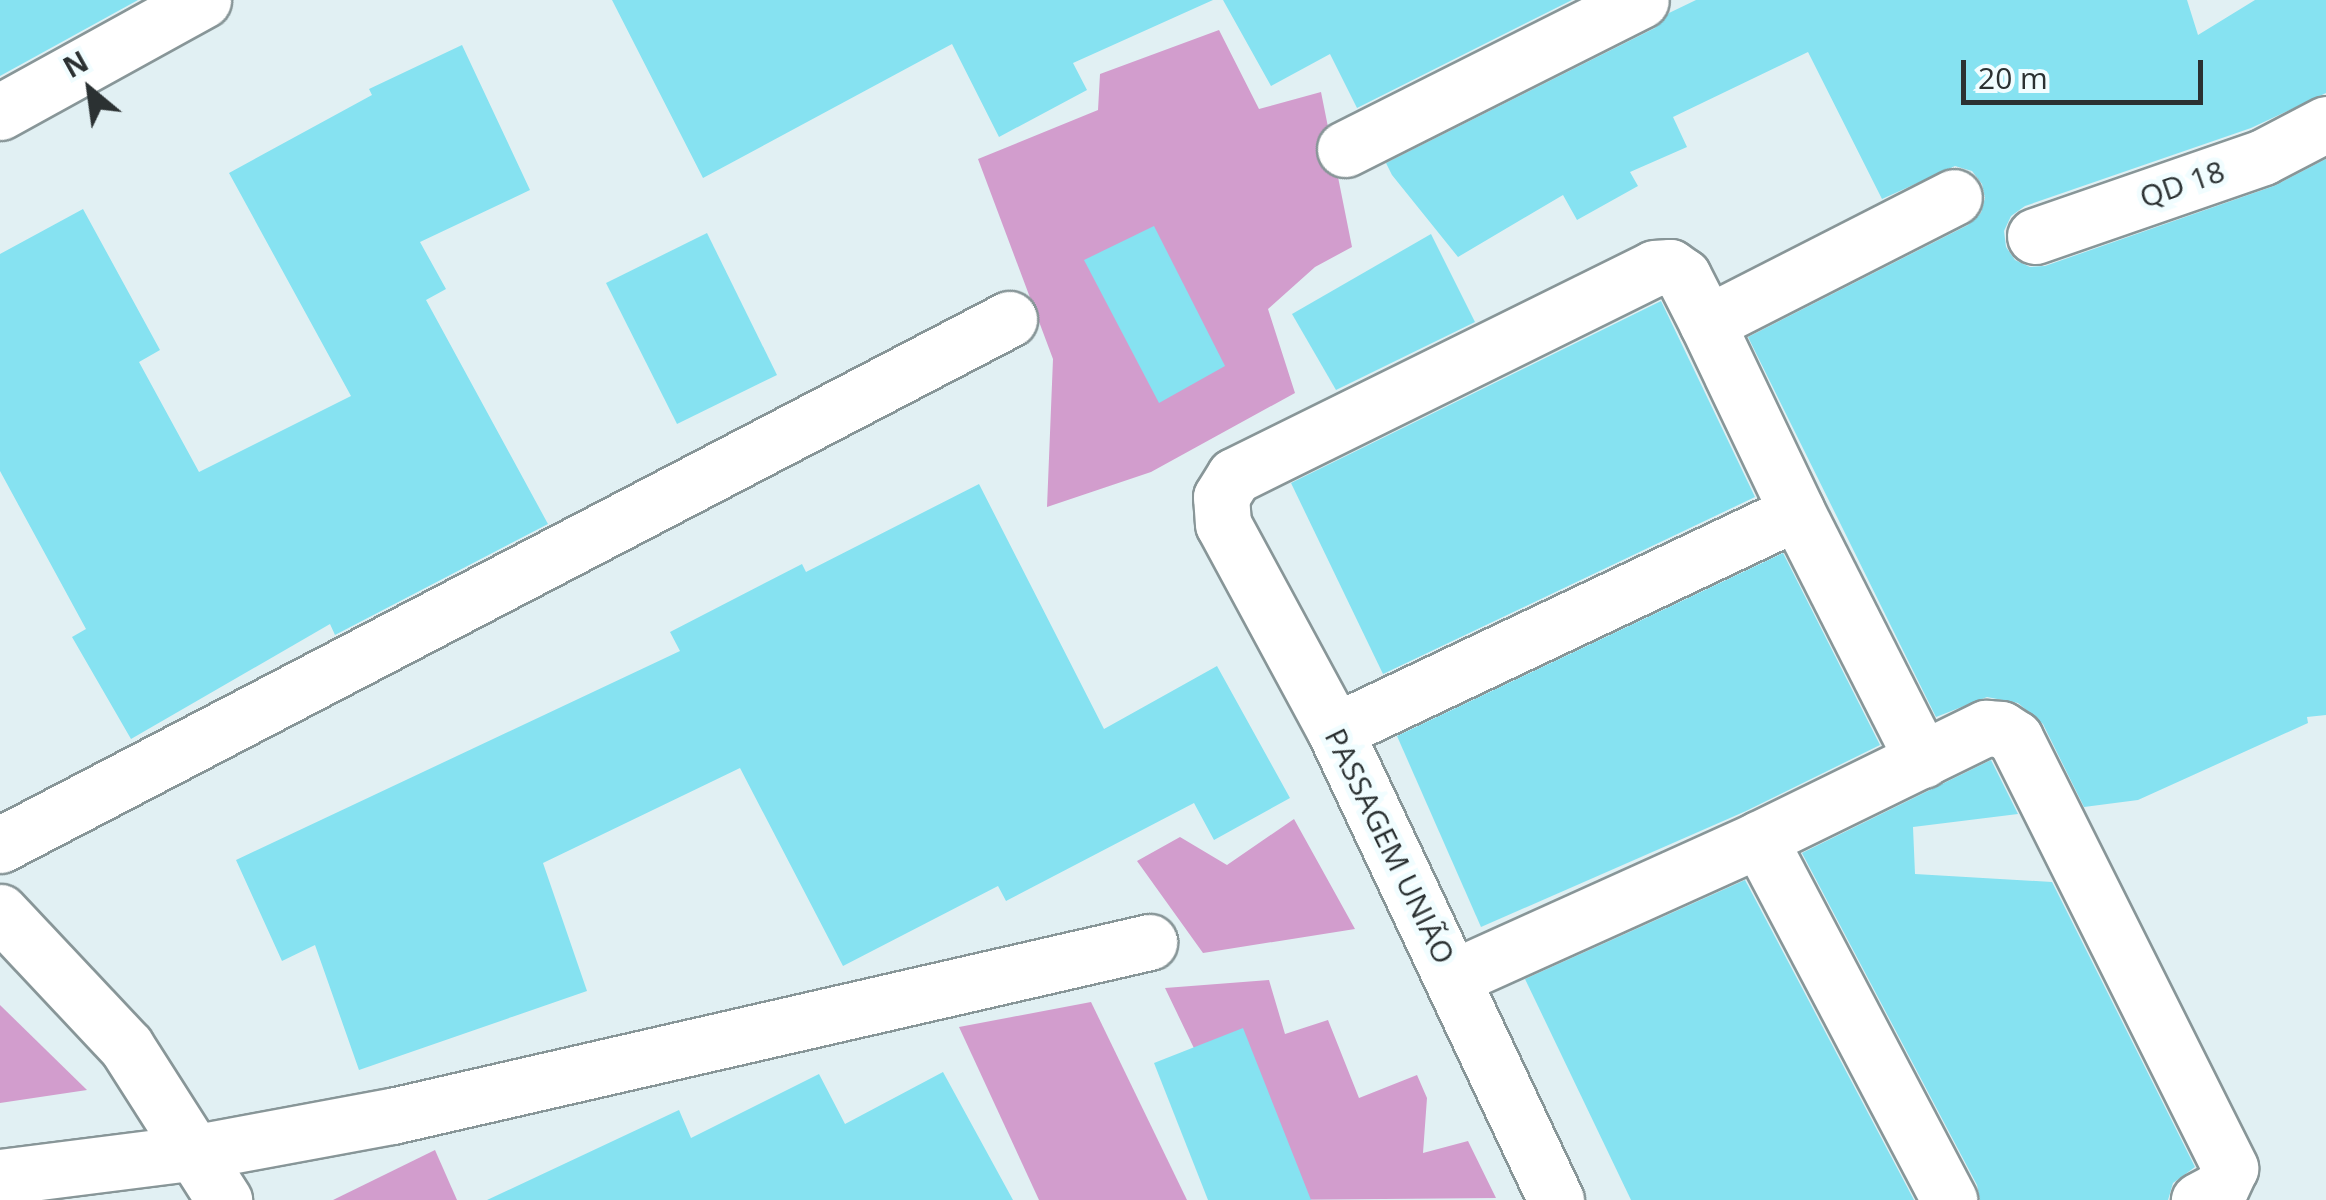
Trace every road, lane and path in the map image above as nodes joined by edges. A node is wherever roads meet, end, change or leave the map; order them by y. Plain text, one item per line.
1 (202, 0) edge
2 (1642, 0) edge
3 (0, 112) edge
4 (2326, 124) edge
5 (1346, 149) dead end
6 (1954, 196) dead end
7 (2034, 236) dead end
8 (1009, 318) dead end
9 (1707, 322) junction
10 (1797, 512) junction
11 (1335, 732) junction
12 (1923, 760) junction
13 (1759, 839) junction
14 (0, 846) edge
15 (0, 912) edge
16 (1149, 942) dead end
17 (1454, 977) junction
18 (197, 1152) junction
19 (0, 1177) edge
20 (224, 1200) edge
21 (1556, 1200) edge
22 (1950, 1200) edge
23 (2199, 1200) edge

1 - 3 street
2 - 5 street
4 - 7 street, QD 18
6 - 9 street
8 - 14 street
9 - 10 street
9 - 11 street, PASSAGEM UNIÃO
10 - 11 street
10 - 12 street
11 - 17 street, PASSAGEM UNIÃO
12 - 13 street
12 - 23 street
13 - 17 street
13 - 22 street
15 - 18 street
16 - 18 street
17 - 21 street, PASSAGEM UNIÃO
18 - 19 street
18 - 20 street

